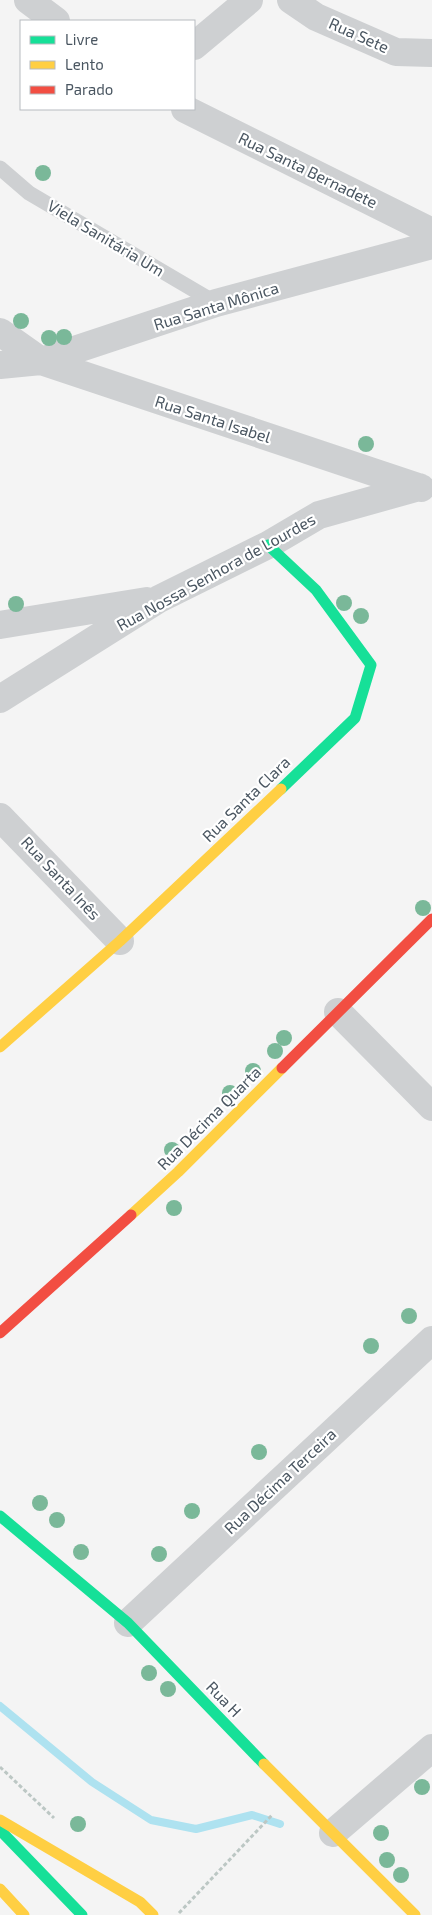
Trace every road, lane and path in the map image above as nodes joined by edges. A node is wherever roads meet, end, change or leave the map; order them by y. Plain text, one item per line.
1 (28, 0) edge
2 (248, 0) edge
3 (291, 0) edge
4 (55, 20) edge
5 (195, 45) edge
6 (432, 53) edge
7 (186, 110) edge
8 (0, 168) edge
9 (432, 232) edge
10 (432, 246) edge
11 (216, 303) junction
12 (0, 332) edge
13 (41, 361) junction
14 (0, 365) edge
15 (426, 491) edge
16 (268, 545) junction
17 (159, 599) junction
18 (0, 625) edge
19 (0, 700) edge
20 (0, 817) edge
21 (432, 919) edge
22 (120, 941) junction
23 (338, 1012) junction
24 (0, 1047) edge
25 (432, 1107) edge
26 (0, 1333) edge
27 (432, 1340) edge
28 (0, 1516) edge
29 (128, 1622) junction
30 (432, 1748) edge
31 (276, 1811) dead end
32 (0, 1820) edge
33 (0, 1830) edge
34 (333, 1833) junction
35 (0, 1889) edge
36 (24, 1915) edge
37 (82, 1915) edge
38 (153, 1915) edge
39 (177, 1915) edge
40 (415, 1915) edge

1 - 4 street
2 - 5 street
3 - 6 street, Rua Sete
7 - 9 street, Rua Santa Bernadete
8 - 11 lane, Viela Sanitária Um
10 - 11 street, Rua Santa Mônica
11 - 13 street, Rua Santa Mônica
12 - 13 street, Rua Santa Isabel
13 - 14 street, Rua Santa Mônica
13 - 15 street, Rua Santa Isabel
15 - 16 street, Rua Nossa Senhora de Lourdes
16 - 17 street, Rua Nossa Senhora de Lourdes
16 - 22 main road, Rua Santa Clara
17 - 18 street
17 - 19 street, Rua Nossa Senhora de Lourdes
20 - 22 street, Rua Santa Inês
21 - 23 main road, Rua Décima Quarta
22 - 24 main road, Rua Santa Clara
23 - 25 street
23 - 26 main road, Rua Décima Quarta
27 - 29 street, Rua Décima Terceira
28 - 29 main road, Rua H
29 - 34 main road, Rua H
30 - 34 street
31 - 39 path
32 - 38 main road
33 - 37 main road
34 - 40 main road, Rua H
35 - 36 main road

